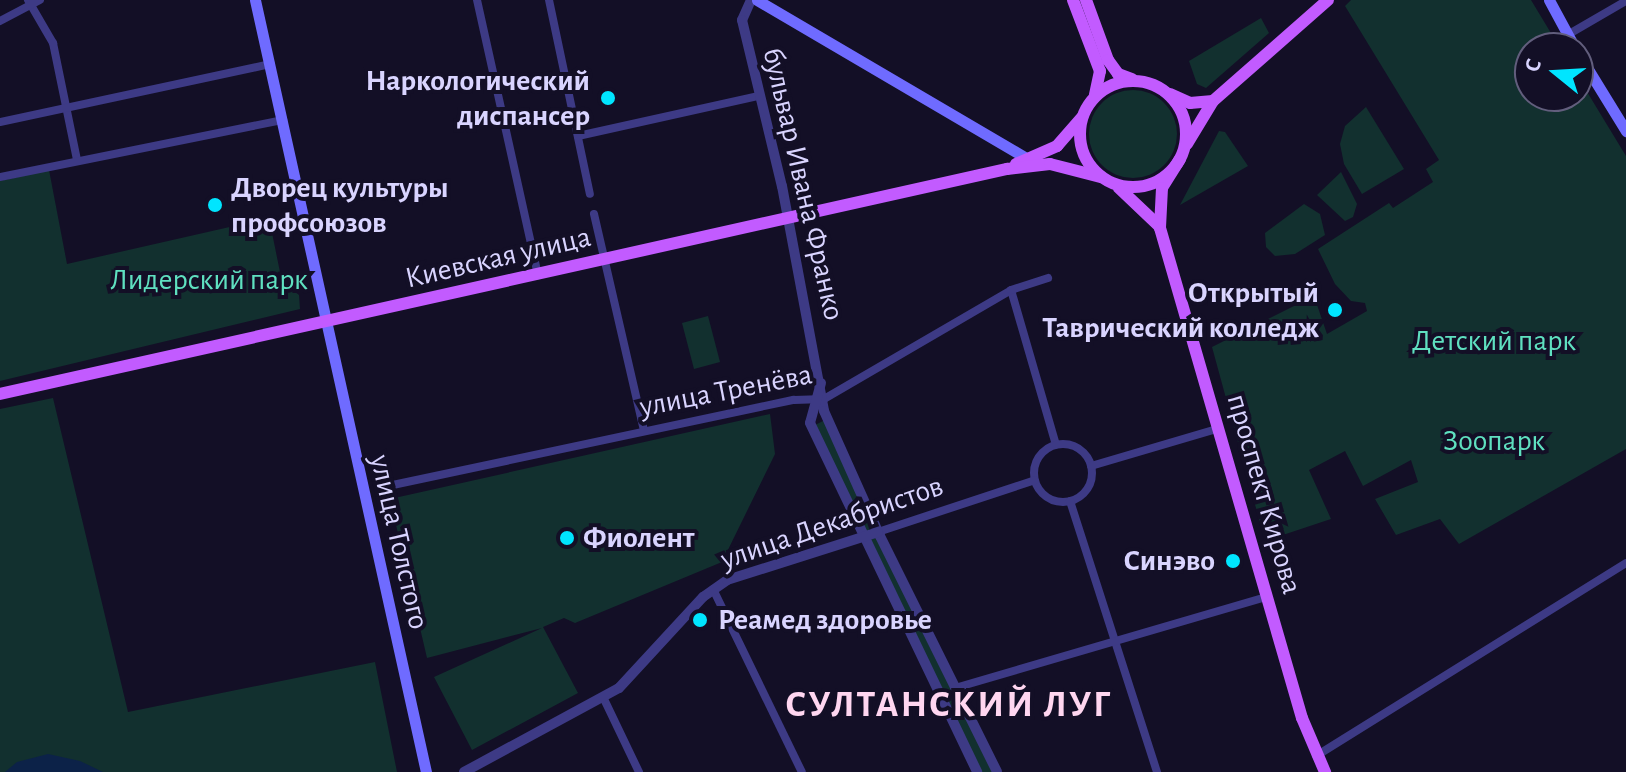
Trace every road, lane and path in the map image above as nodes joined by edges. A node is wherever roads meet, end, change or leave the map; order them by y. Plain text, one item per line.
1 (40, 0) edge
2 (255, 0) edge
3 (477, 0) edge
4 (549, 0) edge
5 (754, 0) edge
6 (1073, 0) edge
7 (1086, 0) edge
8 (1328, 0) edge
9 (1549, 0) edge
10 (1626, 1) edge
11 (29, 2) edge
12 (0, 21) edge
13 (1568, 32) edge
14 (1572, 32) edge
15 (272, 63) junction
16 (1594, 78) edge
17 (1143, 82) junction
18 (1167, 93) junction
19 (758, 96) junction
20 (1213, 101) junction
21 (1088, 106) junction
22 (66, 107) junction
23 (283, 120) junction
24 (0, 122) edge
25 (1626, 131) edge
26 (578, 136) junction
27 (1182, 154) junction
28 (1028, 159) junction
29 (77, 160) junction
30 (1007, 169) junction
31 (0, 177) edge
32 (1104, 178) junction
33 (590, 194) dead end
34 (594, 214) dead end
35 (789, 219) junction
36 (1160, 228) junction
37 (605, 261) junction
38 (538, 275) junction
39 (1048, 278) dead end
40 (1011, 290) junction
41 (327, 323) junction
42 (0, 394) edge
43 (818, 400) junction
44 (1217, 429) junction
45 (644, 430) junction
46 (1056, 445) junction
47 (1091, 466) junction
48 (1035, 480) junction
49 (388, 486) dead end
50 (1070, 501) junction
51 (878, 532) junction
52 (865, 538) junction
53 (1626, 563) edge
54 (713, 589) junction
55 (1267, 597) junction
56 (1116, 642) junction
57 (955, 688) junction
58 (604, 699) junction
59 (1316, 757) junction
60 (426, 772) edge
61 (464, 772) edge
62 (639, 772) edge
63 (802, 772) edge
64 (977, 772) edge
65 (997, 772) edge
66 (1157, 772) edge
67 (1325, 772) edge

1 - 11 street
2 - 15 main road, улица Толстого
3 - 38 street
4 - 26 street
5 - 19 street, бульвар Ивана Франко
5 - 28 main road
6 - 21 main road
7 - 17 main road
8 - 20 main road
9 - 13 main road
10 - 14 street
11 - 12 street
11 - 22 street
15 - 22 street
15 - 23 main road, улица Толстого
16 - 25 main road
17 - 18 main road
17 - 21 main road
18 - 20 main road
18 - 27 main road
19 - 26 street
19 - 35 street, бульвар Ивана Франко
20 - 27 main road
21 - 28 main road, Киевская улица
21 - 32 main road
22 - 24 street
22 - 29 street
23 - 29 street
23 - 41 main road, улица Толстого
26 - 33 street
27 - 32 main road
27 - 36 main road
28 - 30 main road, Киевская улица
29 - 31 street
30 - 32 main road, Киевская улица
30 - 35 main road, Киевская улица
32 - 36 main road
34 - 37 street
35 - 37 main road, Киевская улица
35 - 43 street, бульвар Ивана Франко
36 - 44 main road, проспект Кирова
37 - 38 main road, Киевская улица
37 - 45 street
38 - 41 main road, Киевская улица
39 - 40 street, улица Тренёва
40 - 43 street, улица Тренёва
40 - 46 street
41 - 42 main road, Киевская улица
41 - 60 main road, улица Толстого
43 - 45 street, улица Тренёва
43 - 51 street
43 - 52 street
44 - 47 street
44 - 55 main road, проспект Кирова
45 - 49 street, улица Тренёва
46 - 47 street
46 - 48 street
47 - 50 street
48 - 50 street
48 - 51 street, улица Декабристов
50 - 56 street
51 - 52 street, улица Декабристов
51 - 57 street
52 - 54 street, улица Декабристов
52 - 64 street
53 - 59 street
54 - 58 street, улица Декабристов
54 - 63 street
55 - 56 street
55 - 59 main road, проспект Кирова
56 - 57 street
56 - 66 street
57 - 65 street
58 - 61 street, улица Декабристов
58 - 62 street
59 - 67 main road, проспект Кирова

